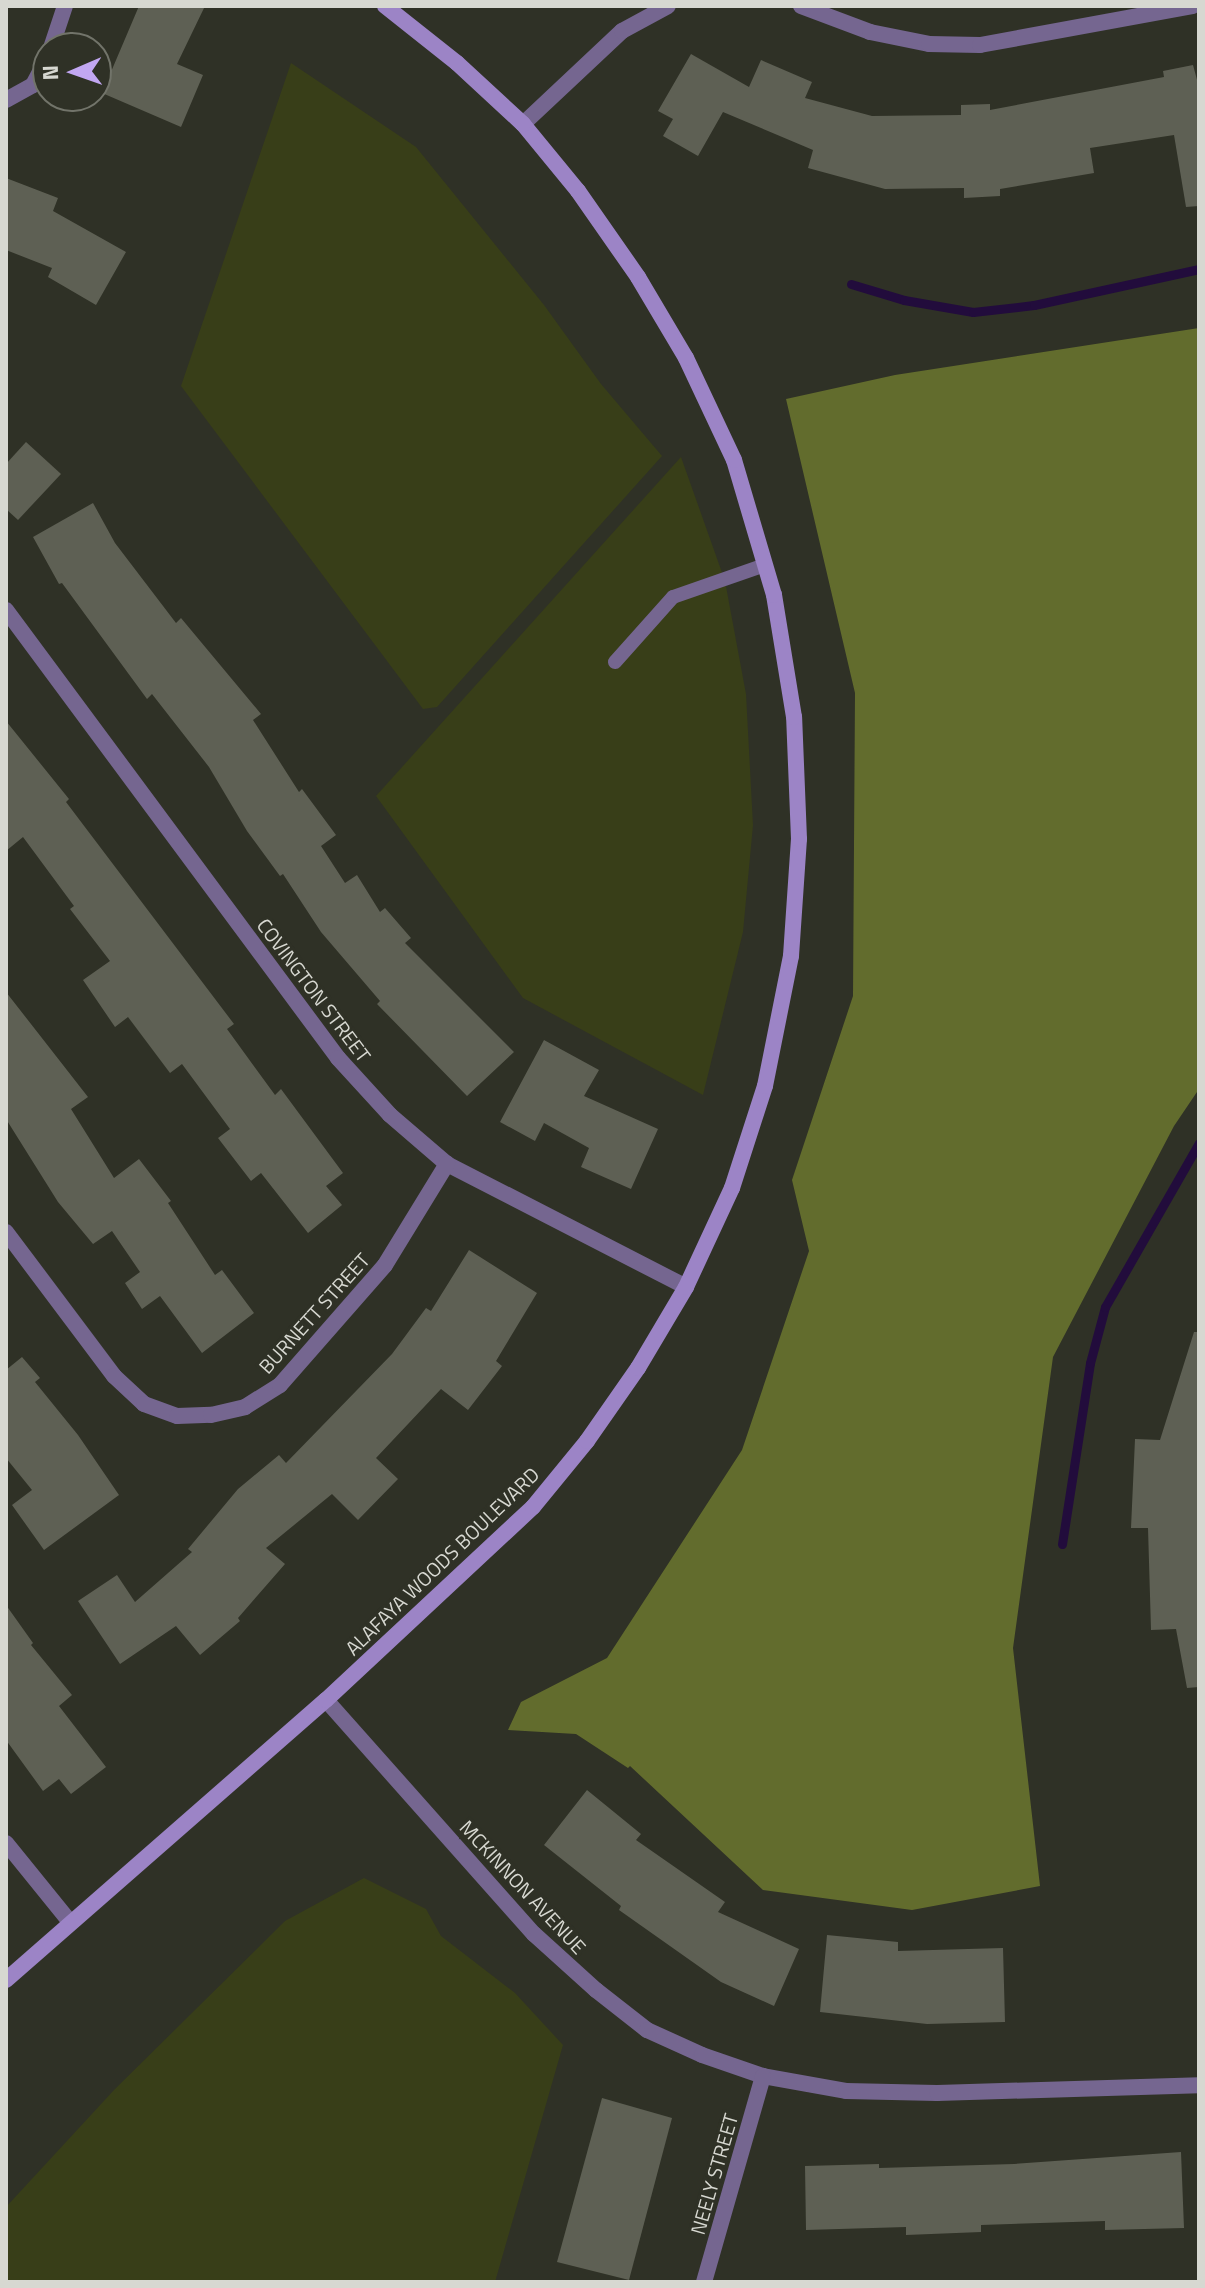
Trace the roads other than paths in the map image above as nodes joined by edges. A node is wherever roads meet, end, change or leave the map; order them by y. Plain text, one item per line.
1 (65, 6) edge
2 (385, 6) edge
3 (668, 6) edge
4 (801, 6) edge
5 (1193, 6) edge
6 (56, 32) edge
7 (32, 86) edge
8 (6, 100) edge
9 (523, 124) junction
10 (765, 565) junction
11 (6, 610) edge
12 (615, 662) dead end
13 (447, 1164) junction
14 (6, 1232) edge
15 (686, 1287) junction
16 (326, 1700) junction
17 (6, 1843) edge
18 (70, 1922) junction
19 (6, 1980) edge
20 (763, 2076) junction
21 (1199, 2085) edge
22 (704, 2282) edge

1 - 6 street
2 - 9 street, ALAFAYA WOODS BOULEVARD
3 - 9 street
4 - 5 street
7 - 8 street
9 - 10 street, ALAFAYA WOODS BOULEVARD
10 - 12 lane
10 - 15 street, ALAFAYA WOODS BOULEVARD
11 - 13 street, COVINGTON STREET
13 - 14 street, BURNETT STREET
13 - 15 street, COVINGTON STREET
15 - 16 street, ALAFAYA WOODS BOULEVARD
16 - 18 street, ALAFAYA WOODS BOULEVARD
16 - 20 street, MCKINNON AVENUE
17 - 18 street
18 - 19 street, ALAFAYA WOODS BOULEVARD
20 - 21 street, MCKINNON AVENUE
20 - 22 street, NEELY STREET

